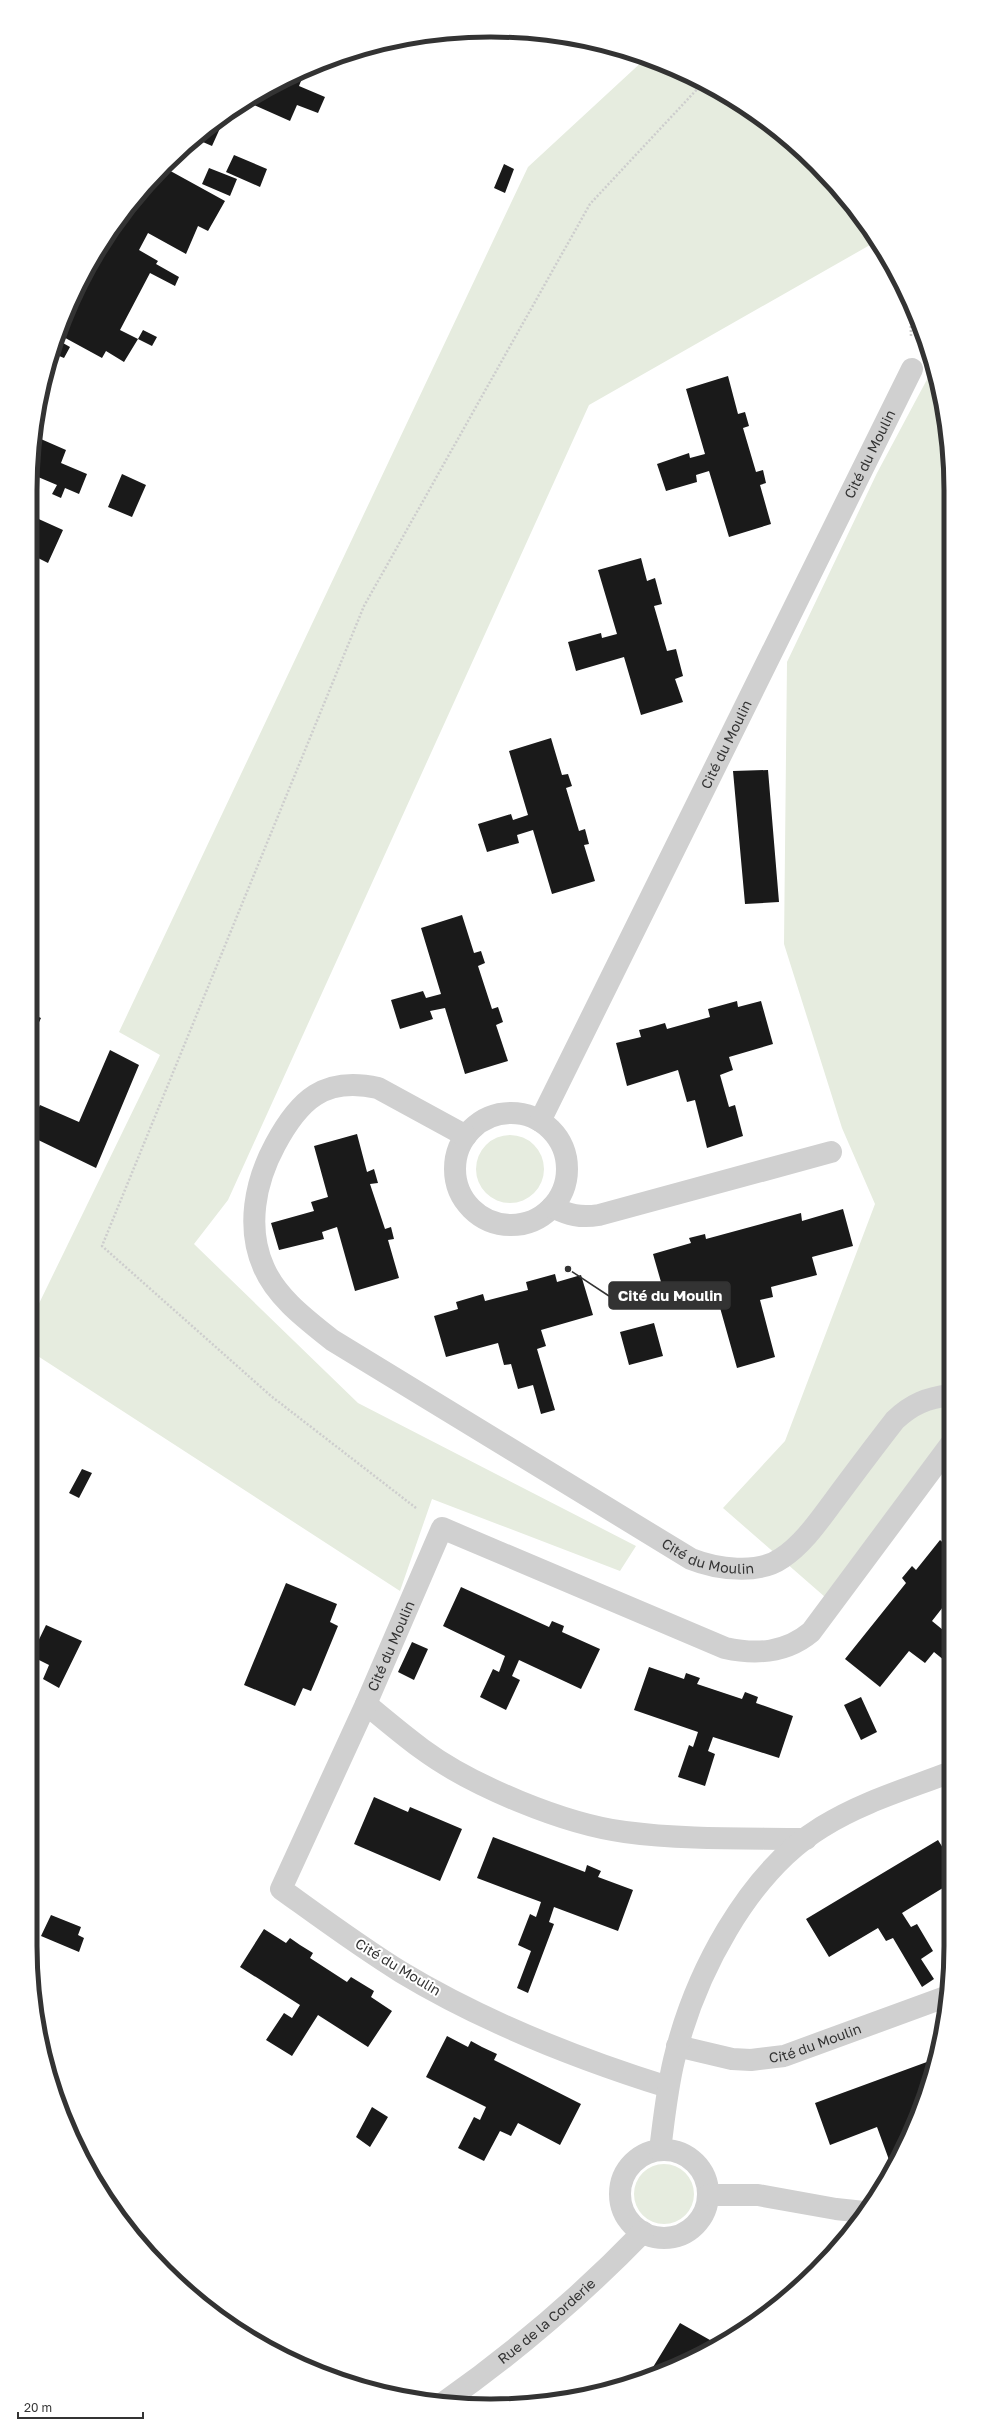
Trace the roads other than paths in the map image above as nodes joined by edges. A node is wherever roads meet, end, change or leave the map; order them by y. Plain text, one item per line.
1 (912, 369) dead end
2 (540, 1121) junction
3 (466, 1136) junction
4 (831, 1152) dead end
5 (552, 1207) junction
6 (944, 1396) edge
7 (944, 1453) edge
8 (366, 1704) junction
9 (944, 1774) edge
10 (806, 1839) junction
11 (941, 1999) edge
12 (678, 2046) junction
13 (668, 2087) junction
14 (660, 2150) junction
15 (709, 2196) junction
16 (858, 2211) edge
17 (643, 2232) junction
18 (451, 2397) edge

1 - 2 street, Cité du Moulin
2 - 3 street
2 - 5 street
3 - 5 street
3 - 6 street, Cité du Moulin
4 - 5 street
7 - 8 street, Cité du Moulin
8 - 10 street, Cité du Moulin
8 - 13 street, Cité du Moulin
9 - 10 street
10 - 12 street
11 - 12 street, Cité du Moulin
12 - 13 street
13 - 14 street
14 - 15 street
14 - 17 street
15 - 16 street
15 - 17 street
17 - 18 street, Rue de la Corderie

